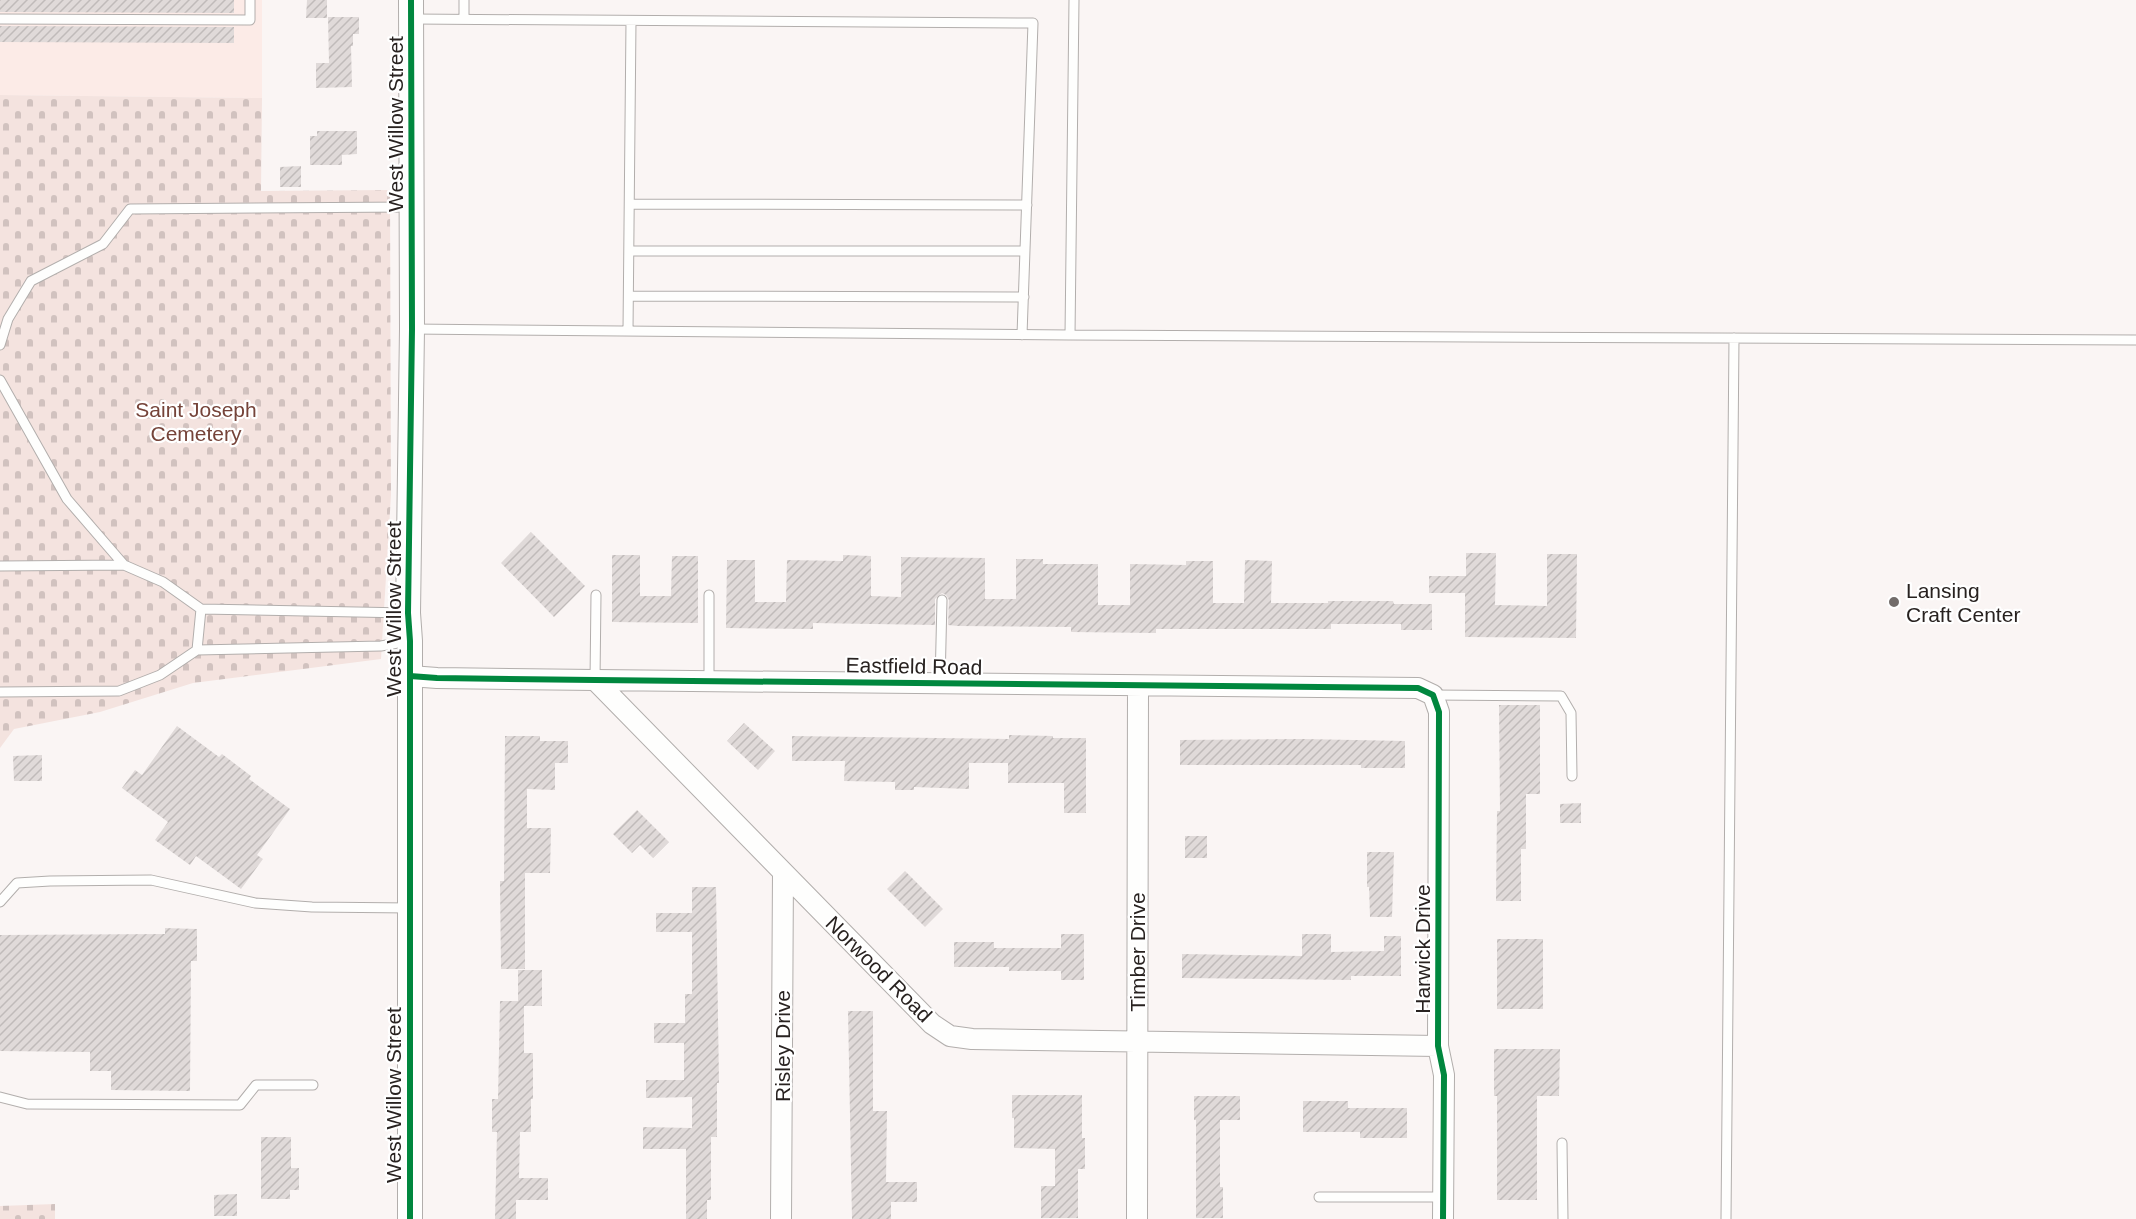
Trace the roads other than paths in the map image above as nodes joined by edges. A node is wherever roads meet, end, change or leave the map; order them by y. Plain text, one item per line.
1 (250, 0) edge
2 (464, 0) edge
3 (1074, 0) edge
4 (411, 10) edge
5 (0, 19) edge
6 (464, 19) junction
7 (631, 21) junction
8 (630, 204) junction
9 (1027, 205) junction
10 (412, 207) junction
11 (629, 251) junction
12 (1025, 251) junction
13 (629, 296) junction
14 (1024, 297) junction
15 (412, 329) junction
16 (628, 331) junction
17 (1022, 335) junction
18 (1070, 335) junction
19 (1734, 338) junction
20 (2136, 340) edge
21 (0, 345) edge
22 (0, 380) edge
23 (124, 565) junction
24 (0, 566) edge
25 (596, 595) dead end
26 (710, 595) dead end
27 (942, 600) dead end
28 (201, 609) junction
29 (408, 613) junction
30 (410, 640) junction
31 (197, 650) junction
32 (410, 676) junction
33 (595, 680) junction
34 (710, 681) junction
35 (940, 683) junction
36 (1138, 686) junction
37 (1426, 691) junction
38 (0, 692) edge
39 (1572, 776) dead end
40 (783, 872) junction
41 (0, 902) edge
42 (410, 908) junction
43 (1137, 1043) junction
44 (1438, 1046) junction
45 (313, 1085) dead end
46 (0, 1097) edge
47 (1562, 1143) dead end
48 (1319, 1197) dead end
49 (1443, 1197) junction
50 (410, 1219) edge
51 (781, 1219) edge
52 (1137, 1219) edge
53 (1443, 1219) edge
54 (1563, 1219) edge
55 (1725, 1219) edge

1 - 5 lane
2 - 6 lane
3 - 18 lane
4 - 6 lane
4 - 10 street, West Willow Street
6 - 7 lane
7 - 8 lane
7 - 9 lane
8 - 9 lane
8 - 11 lane
9 - 12 lane
10 - 15 street, West Willow Street
10 - 21 lane
11 - 12 lane
11 - 13 lane
12 - 14 lane
13 - 14 lane
13 - 16 lane
14 - 17 lane
15 - 16 lane
15 - 29 street, West Willow Street
16 - 17 lane
17 - 18 lane
18 - 19 lane
19 - 20 lane
19 - 55 lane
22 - 23 lane
23 - 24 lane
23 - 28 lane
25 - 33 lane
26 - 34 lane
27 - 35 lane
28 - 29 lane
28 - 31 lane
29 - 30 street, West Willow Street
30 - 31 lane
30 - 32 street, West Willow Street
31 - 38 lane
32 - 33 street, Eastfield Road
32 - 42 street, West Willow Street
33 - 34 street, Eastfield Road
33 - 40 street, Norwood Road
34 - 35 street, Eastfield Road
35 - 36 street, Eastfield Road
36 - 37 street, Eastfield Road
36 - 43 street, Timber Drive
37 - 39 lane
37 - 44 street, Harwick Drive
40 - 43 street, Norwood Road
40 - 51 street, Risley Drive
41 - 42 lane
42 - 50 street, West Willow Street
43 - 44 street, Norwood Road
43 - 52 street, Timber Drive
44 - 49 street, Harwick Drive
45 - 46 lane
47 - 54 lane
48 - 49 lane
49 - 53 street, Harwick Drive

